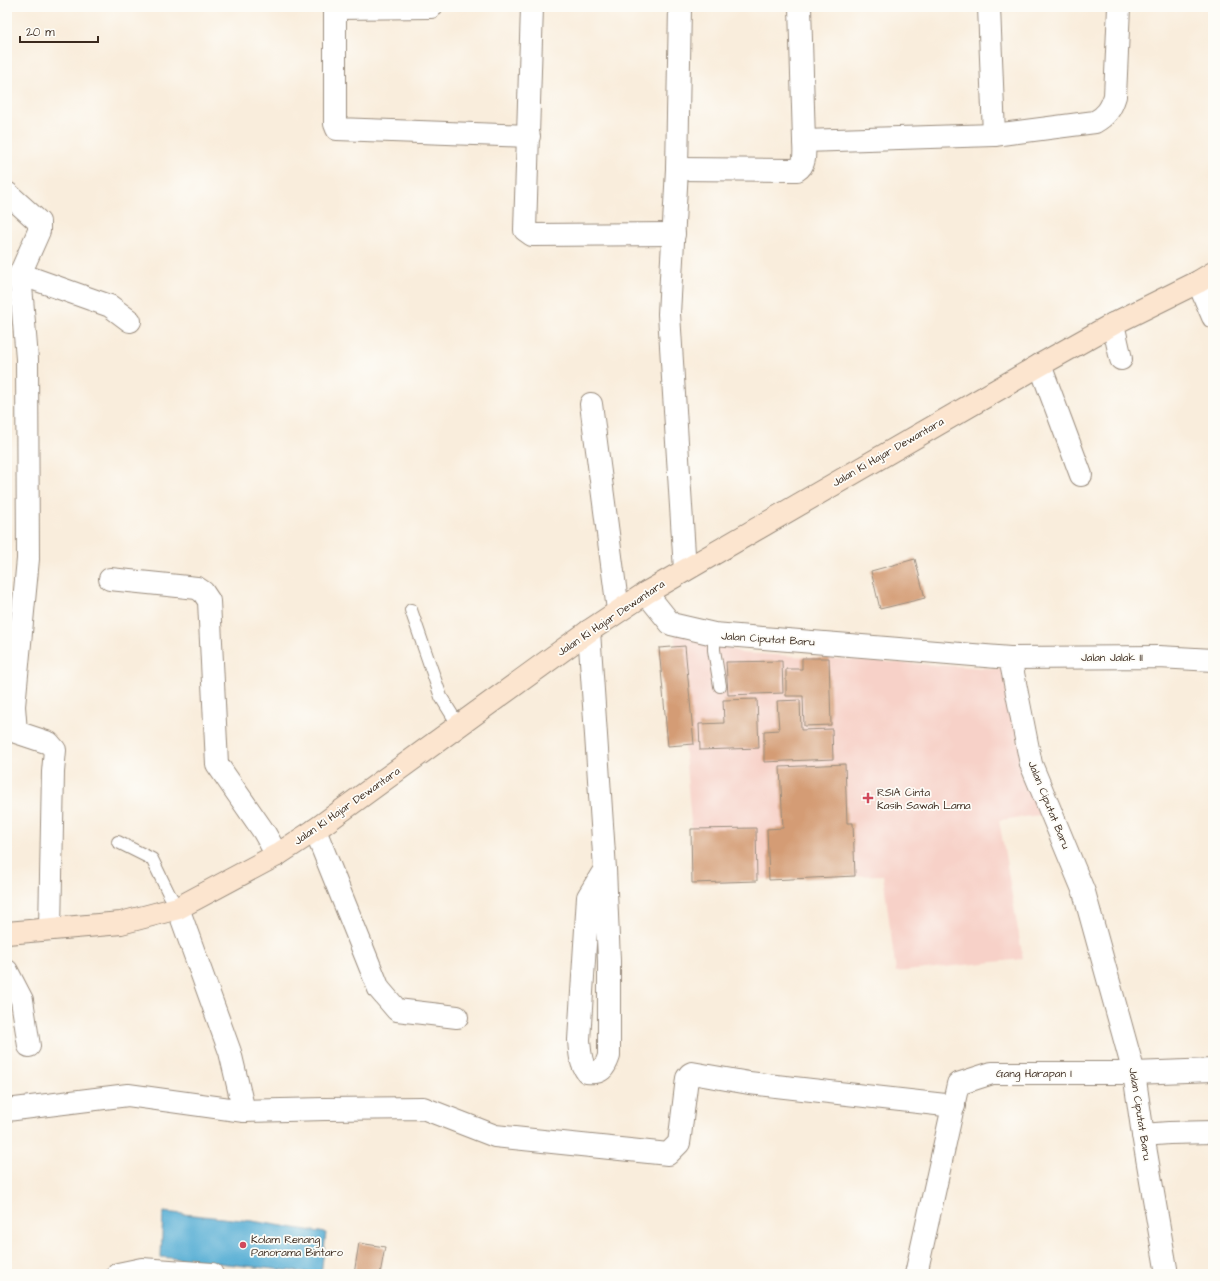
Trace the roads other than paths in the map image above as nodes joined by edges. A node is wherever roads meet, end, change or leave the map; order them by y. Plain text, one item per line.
1 (335, 7) edge
2 (431, 7) edge
3 (532, 7) edge
4 (680, 7) edge
5 (800, 7) edge
6 (989, 7) edge
7 (1119, 7) edge
8 (994, 135) junction
9 (529, 136) junction
10 (804, 141) junction
11 (676, 169) junction
12 (7, 193) edge
13 (674, 234) junction
14 (20, 274) junction
15 (1205, 278) edge
16 (1213, 317) edge
17 (130, 321) dead end
18 (1113, 324) junction
19 (1121, 359) dead end
20 (1040, 365) junction
21 (591, 404) dead end
22 (1080, 475) dead end
23 (685, 570) junction
24 (110, 579) dead end
25 (646, 593) junction
26 (411, 610) dead end
27 (618, 610) junction
28 (589, 631) junction
29 (714, 634) junction
30 (1010, 658) junction
31 (1213, 660) edge
32 (720, 686) dead end
33 (459, 726) junction
34 (315, 830) junction
35 (118, 842) dead end
36 (277, 855) junction
37 (605, 869) junction
38 (178, 908) junction
39 (50, 929) junction
40 (7, 933) edge
41 (7, 971) edge
42 (457, 1017) dead end
43 (29, 1046) dead end
44 (1213, 1070) edge
45 (1134, 1073) junction
46 (954, 1106) junction
47 (7, 1110) edge
48 (244, 1111) junction
49 (1213, 1132) edge
50 (1143, 1135) junction
51 (118, 1274) edge
52 (212, 1274) edge
53 (916, 1274) edge
54 (1167, 1274) edge

1 - 2 street
1 - 9 street
3 - 9 street
4 - 11 street
5 - 10 street
6 - 8 street
7 - 8 street
8 - 10 street
9 - 13 street
10 - 11 street
11 - 13 street
12 - 14 street
13 - 23 street
14 - 17 street
14 - 39 street
15 - 16 street
15 - 18 main road, Jalan Ki Hajar Dewantara
18 - 19 street
18 - 20 main road, Jalan Ki Hajar Dewantara
20 - 22 street
20 - 23 main road, Jalan Ki Hajar Dewantara
21 - 27 street
23 - 25 main road, Jalan Ki Hajar Dewantara
24 - 36 street
25 - 27 main road, Jalan Ki Hajar Dewantara
25 - 29 street, Jalan Ciputat Baru
26 - 33 lane
27 - 28 main road, Jalan Ki Hajar Dewantara
28 - 33 main road, Jalan Ki Hajar Dewantara
28 - 37 street
29 - 30 street, Jalan Ciputat Baru
29 - 32 lane
30 - 31 street, Jalan Jalak II
30 - 45 street, Jalan Ciputat Baru
33 - 34 main road, Jalan Ki Hajar Dewantara
34 - 36 main road, Jalan Ki Hajar Dewantara
34 - 42 street
35 - 38 lane
36 - 38 main road, Jalan Ki Hajar Dewantara
37 - 37 street
38 - 39 main road, Jalan Ki Hajar Dewantara
38 - 48 street
39 - 40 main road, Jalan Ki Hajar Dewantara
41 - 43 street
44 - 45 street
45 - 46 street, Gang Harapan I
45 - 50 street, Jalan Ciputat Baru
46 - 48 street
46 - 53 street
47 - 48 street
49 - 50 street
50 - 54 street, Jalan Ciputat Baru
51 - 52 street

